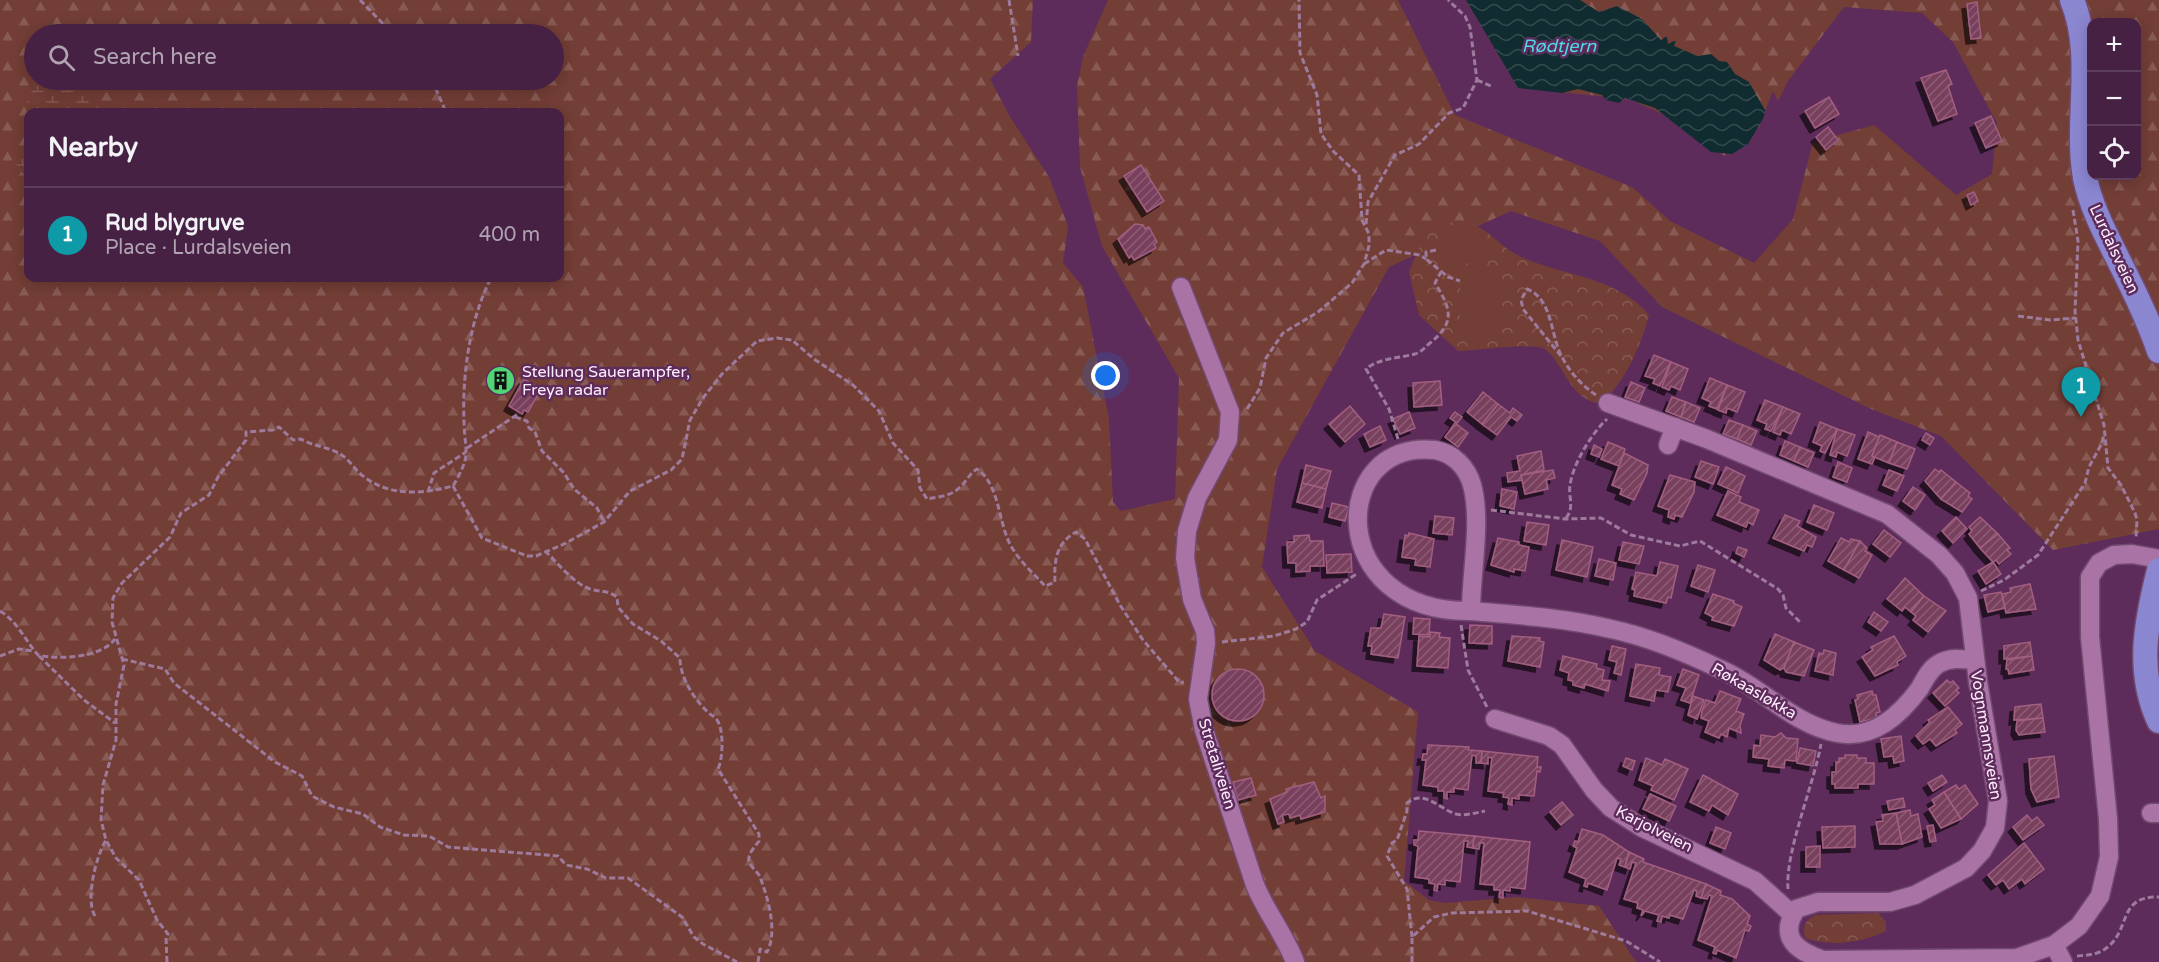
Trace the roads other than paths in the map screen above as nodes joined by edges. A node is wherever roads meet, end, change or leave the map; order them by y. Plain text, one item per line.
1 (2072, 0) edge
2 (1181, 287) dead end
3 (2159, 351) edge
4 (1614, 405) road end
5 (1675, 427) junction
6 (1668, 446) dead end
7 (2159, 569) edge
8 (1465, 612) junction
9 (1975, 660) junction
10 (1495, 720) road end
11 (2159, 722) edge
12 (1795, 912) junction
13 (2059, 955) edge
14 (1295, 962) edge

1 - 3 main road, Lurdalsveien
2 - 14 street, Stretaliveien
4 - 5 street, Vognmannsveien
5 - 6 street
5 - 9 street, Vognmannsveien
7 - 11 main road
7 - 13 street
8 - 8 street, Røkaasløkka
8 - 9 street, Røkaasløkka
9 - 12 street, Vognmannsveien
10 - 12 street, Karjolveien
12 - 13 street

